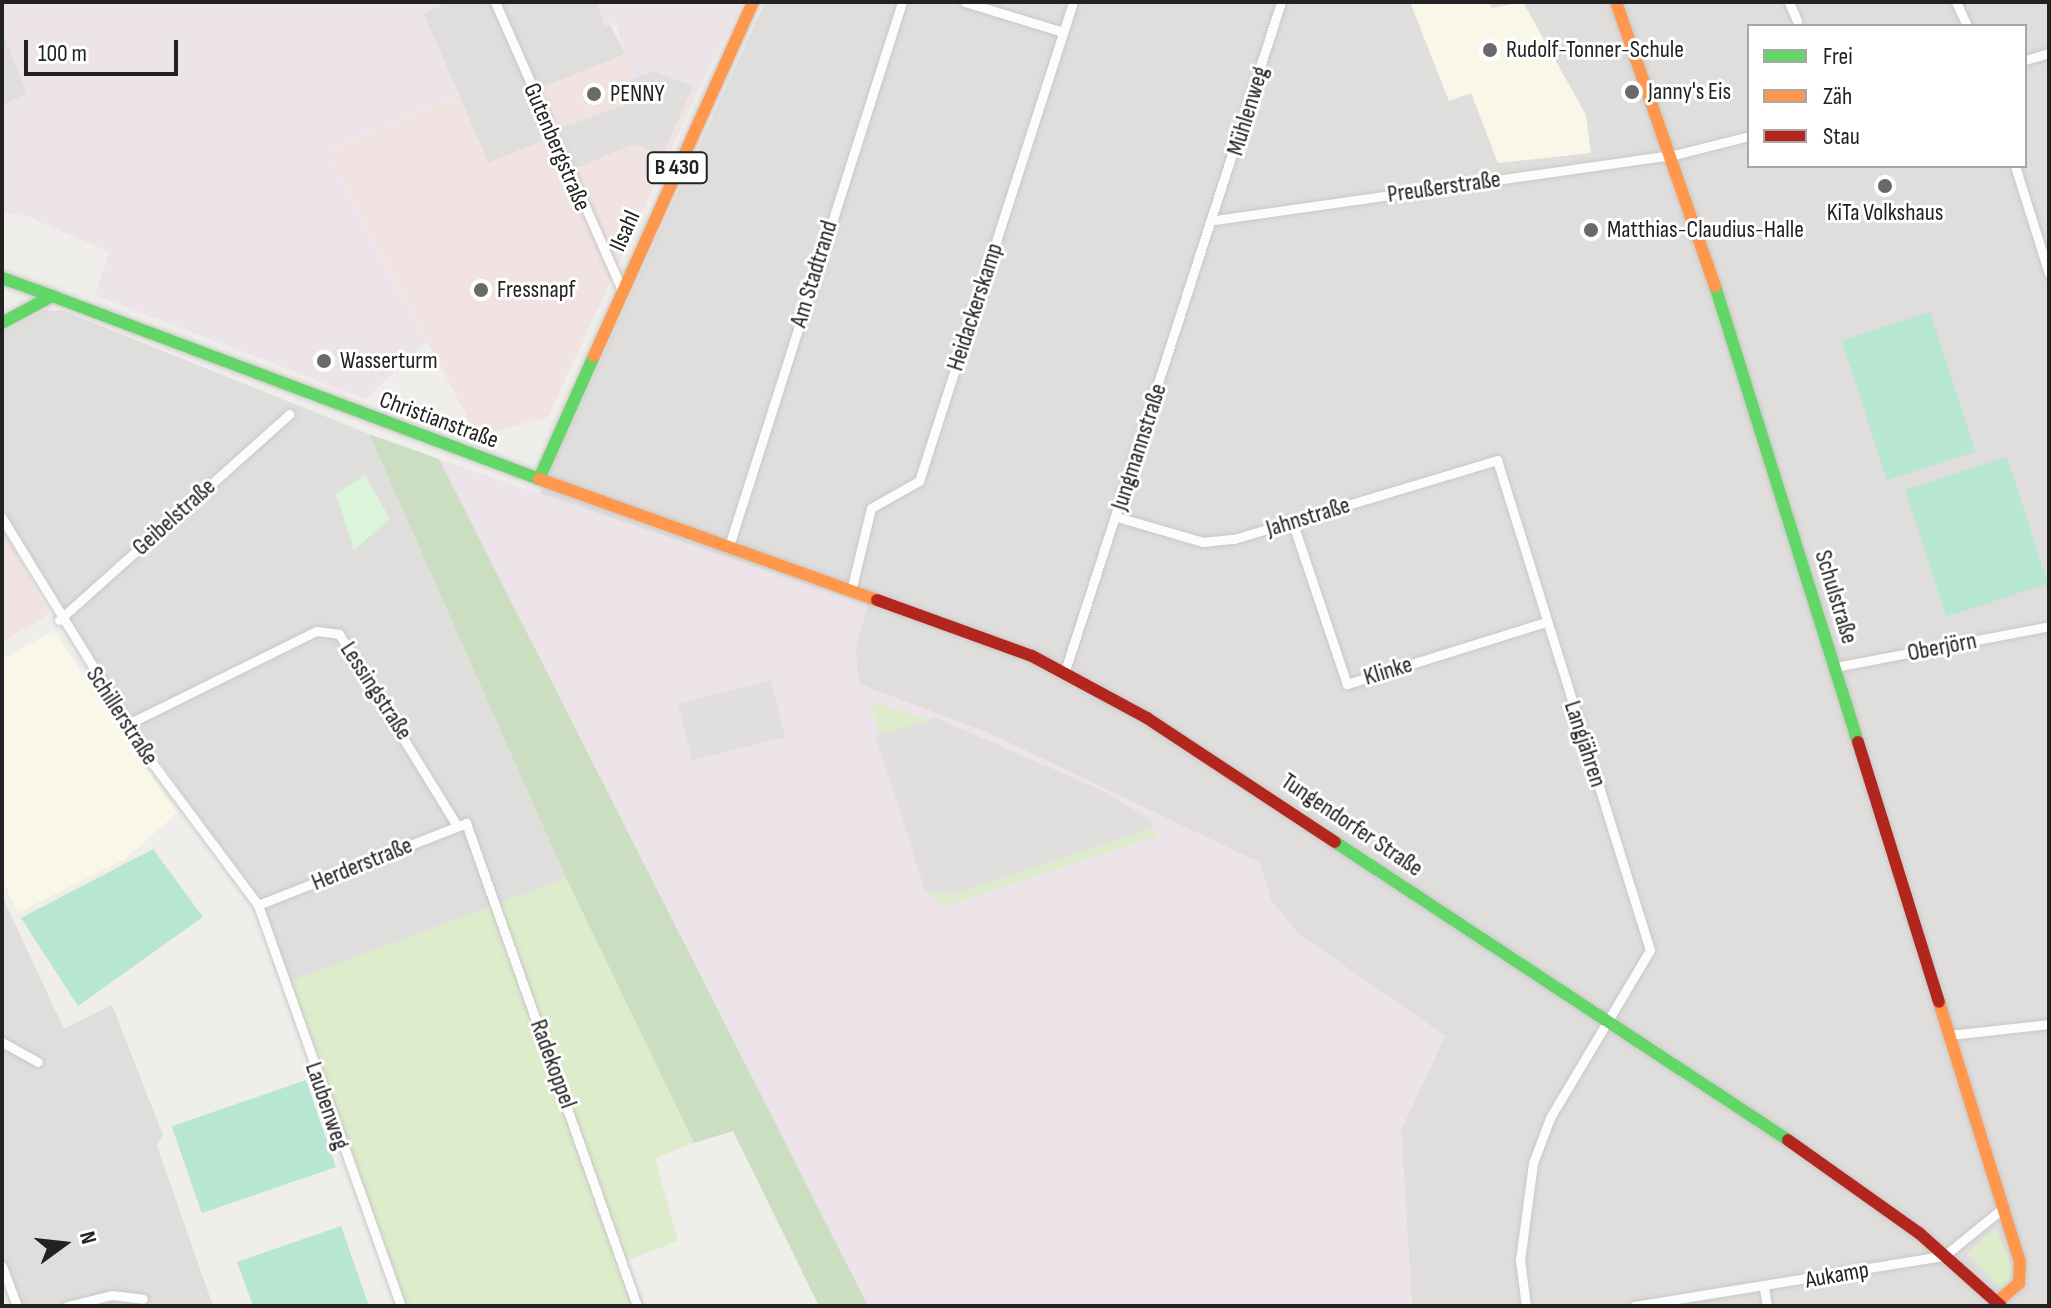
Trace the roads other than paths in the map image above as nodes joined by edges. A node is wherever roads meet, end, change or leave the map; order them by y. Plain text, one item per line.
1 (495, 2) edge
2 (753, 2) edge
3 (902, 2) edge
4 (965, 2) edge
5 (1073, 2) edge
6 (1281, 2) edge
7 (1616, 2) edge
8 (1789, 2) edge
9 (1956, 2) edge
10 (1797, 21) dead end
11 (1966, 24) edge
12 (1063, 32) junction
13 (2049, 53) edge
14 (2027, 59) edge
15 (1747, 137) edge
16 (1674, 155) junction
17 (2016, 168) edge
18 (1215, 220) junction
19 (2049, 274) edge
20 (2, 278) edge
21 (622, 290) junction
22 (52, 296) junction
23 (2, 323) edge
24 (289, 414) dead end
25 (1497, 460) joint
26 (539, 479) junction
27 (1117, 517) junction
28 (2, 518) edge
29 (1292, 521) junction
30 (682, 531) joint
31 (729, 546) junction
32 (852, 587) junction
33 (59, 620) junction
34 (1546, 622) junction
35 (2049, 626) edge
36 (1835, 667) junction
37 (1064, 674) junction
38 (128, 724) junction
39 (461, 824) junction
40 (258, 905) junction
41 (1608, 1021) junction
42 (2049, 1024) edge
43 (1949, 1035) junction
44 (2, 1042) edge
45 (38, 1062) dead end
46 (2003, 1208) junction
47 (1944, 1256) junction
48 (2, 1266) edge
49 (1764, 1288) junction
50 (143, 1299) dead end
51 (1999, 1304) edge
52 (17, 1306) edge
53 (67, 1306) edge
54 (401, 1306) edge
55 (637, 1306) edge
56 (1526, 1306) edge
57 (1634, 1306) edge
58 (1767, 1306) edge

1 - 21 street, Gutenbergstraße
2 - 21 main road, Ilsahl / B 430
3 - 31 street, Am Stadtrand
4 - 12 street
5 - 12 street, Heidackerskamp
6 - 18 street, Mühlenweg
7 - 16 main road, Schulstraße
8 - 10 street
9 - 11 street
12 - 32 street, Heidackerskamp
13 - 14 street
15 - 16 street, Preußerstraße
16 - 18 street, Preußerstraße
16 - 36 main road, Schulstraße
17 - 19 street
18 - 27 street, Jungmannstraße
20 - 22 main road, Christianstraße
21 - 26 main road, Ilsahl / B 430
22 - 23 main road
22 - 26 main road, Christianstraße
24 - 33 street, Geibelstraße
25 - 29 street, Jahnstraße
25 - 34 street, Langjähren
26 - 30 main road, Christianstraße
27 - 29 street, Jahnstraße
27 - 37 street, Jungmannstraße
28 - 33 street, Schillerstraße
29 - 34 street, Klinke
30 - 31 main road, Tungendorfer Straße
31 - 32 main road, Tungendorfer Straße
32 - 37 main road, Tungendorfer Straße
33 - 38 street, Schillerstraße
34 - 41 street, Langjähren
35 - 36 street, Oberjörn
36 - 43 main road, Schulstraße
37 - 41 main road, Tungendorfer Straße
38 - 39 street, Lessingstraße
38 - 40 street, Schillerstraße
39 - 40 street, Herderstraße
39 - 55 street, Radekoppel
40 - 54 street, Laubenweg
41 - 47 main road, Tungendorfer Straße
41 - 56 street, Langjähren
42 - 43 street
43 - 46 main road, Schulstraße
44 - 45 street
46 - 47 street
46 - 51 main road, Schulstraße
47 - 49 street, Aukamp
47 - 51 main road, Tungendorfer Straße
48 - 52 street
49 - 57 street, Aukamp
49 - 58 street
50 - 53 street

